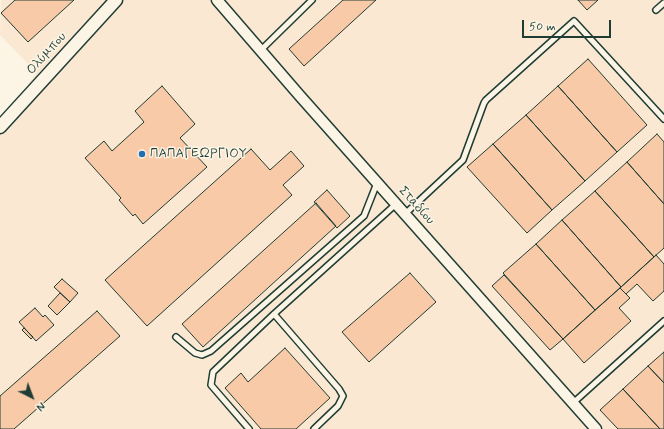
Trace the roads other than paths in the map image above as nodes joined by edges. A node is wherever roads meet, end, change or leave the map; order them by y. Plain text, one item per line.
1 (116, 0) edge
2 (217, 0) edge
3 (312, 0) edge
4 (664, 3) edge
5 (656, 10) dead end
6 (261, 50) junction
7 (664, 119) edge
8 (0, 127) edge
9 (377, 183) junction
10 (396, 204) junction
11 (405, 214) junction
12 (274, 314) junction
13 (664, 321) edge
14 (176, 337) dead end
15 (573, 403) junction
16 (249, 429) edge
17 (314, 429) edge
18 (596, 429) edge

1 - 8 street, Ολύμπου
2 - 6 street, Σταδίου
3 - 6 lane
4 - 5 lane
6 - 9 street, Σταδίου
7 - 11 lane
9 - 10 street, Σταδίου
9 - 14 lane
10 - 11 street, Σταδίου
10 - 12 lane
11 - 15 street, Σταδίου
12 - 16 lane
12 - 17 lane
13 - 15 lane
15 - 18 street, Σταδίου

